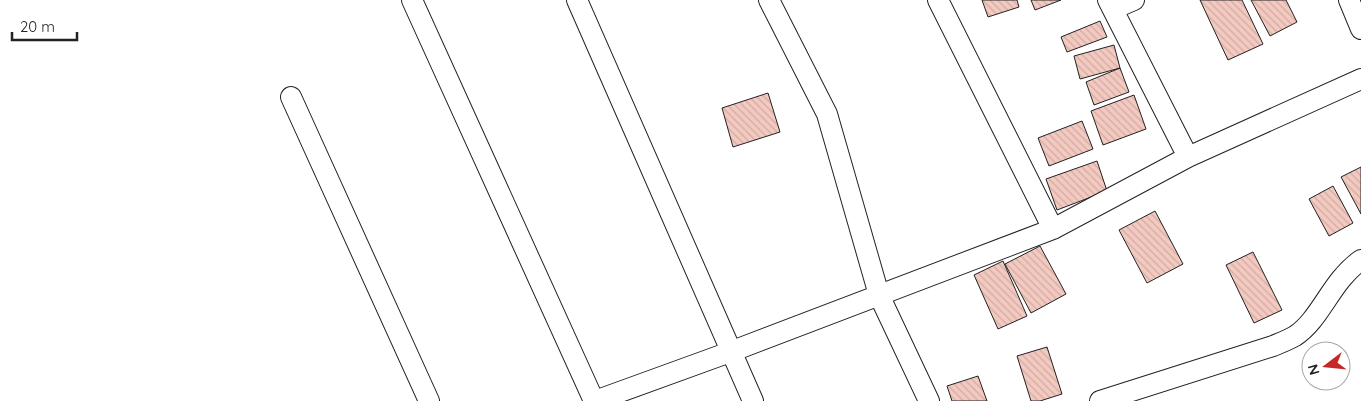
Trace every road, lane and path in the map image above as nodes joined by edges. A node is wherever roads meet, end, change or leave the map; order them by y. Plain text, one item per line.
1 (412, 0) edge
2 (577, 0) edge
3 (770, 0) edge
4 (938, 0) edge
5 (1134, 0) edge
6 (1349, 0) edge
7 (1110, 4) edge
8 (1361, 29) edge
9 (1361, 79) edge
10 (292, 97) dead end
11 (1188, 157) junction
12 (1053, 229) junction
13 (1361, 260) edge
14 (879, 295) junction
15 (730, 352) junction
16 (429, 401) edge
17 (595, 401) edge
18 (753, 401) edge
19 (929, 401) edge
20 (1100, 401) edge

1 - 17 street
2 - 15 street
3 - 14 street
4 - 12 street
5 - 7 street
6 - 8 street
7 - 11 street
9 - 11 street
10 - 16 street
11 - 12 street
12 - 14 street
13 - 20 street
14 - 15 street
14 - 19 street
15 - 17 street
15 - 18 street

